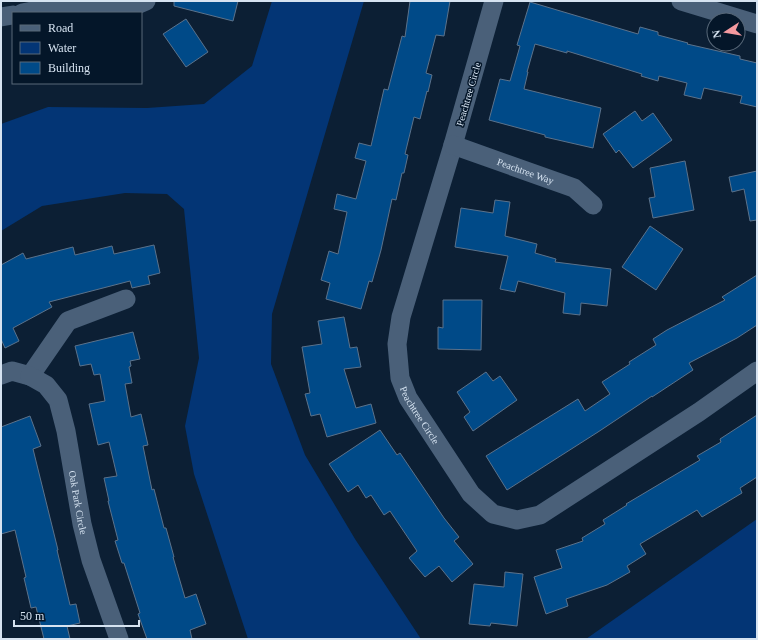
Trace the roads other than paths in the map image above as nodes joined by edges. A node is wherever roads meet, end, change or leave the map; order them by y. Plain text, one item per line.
1 (146, 1) edge
2 (494, 1) edge
3 (681, 1) edge
4 (27, 12) edge
5 (12, 15) edge
6 (1, 17) edge
7 (757, 24) edge
8 (453, 145) junction
9 (593, 205) dead end
10 (126, 299) dead end
11 (757, 371) edge
12 (1, 375) edge
13 (30, 376) junction
14 (119, 639) edge

1 - 4 street
2 - 8 street, Peachtree Circle
3 - 7 street
5 - 6 street
8 - 9 street, Peachtree Way
8 - 11 street, Peachtree Circle
10 - 13 street
12 - 13 street, Oak Park Circle
13 - 14 street, Oak Park Circle

